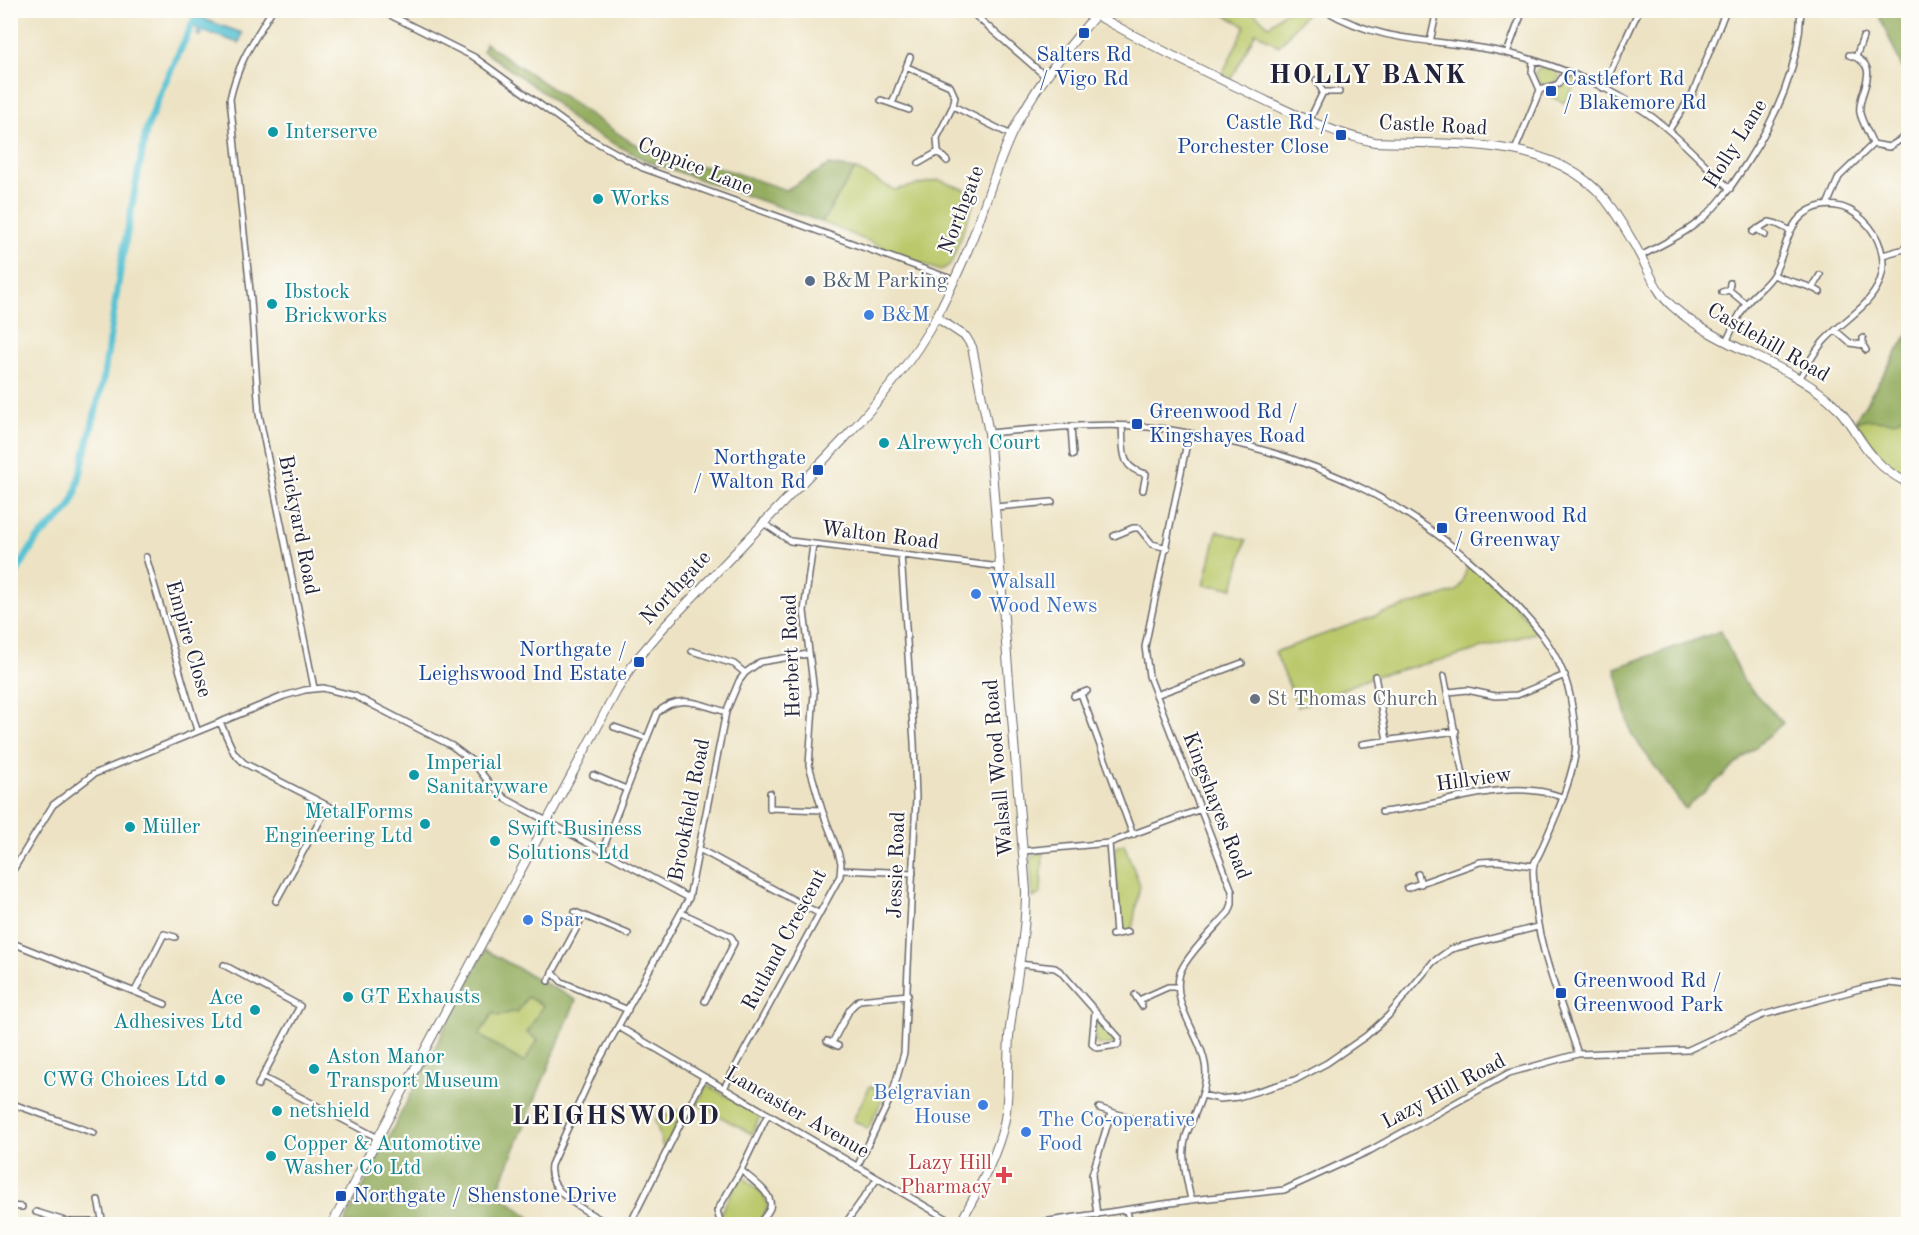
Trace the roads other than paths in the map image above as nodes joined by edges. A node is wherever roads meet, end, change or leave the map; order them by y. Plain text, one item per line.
1 (272, 10) edge
2 (380, 10) edge
3 (969, 10) edge
4 (1325, 10) edge
5 (1437, 10) edge
6 (1523, 10) edge
7 (1639, 10) edge
8 (1726, 10) edge
9 (1802, 10) edge
10 (1095, 12) edge
11 (1863, 37) dead end
12 (1430, 42) junction
13 (1507, 53) junction
14 (1849, 55) dead end
15 (910, 57) dead end
16 (1856, 57) junction
17 (1533, 61) junction
18 (907, 67) junction
19 (1566, 72) junction
20 (1045, 76) junction
21 (1316, 80) dead end
22 (1603, 88) junction
23 (1540, 90) junction
24 (1323, 92) junction
25 (1339, 92) dead end
26 (881, 100) dead end
27 (892, 104) junction
28 (953, 106) junction
29 (909, 110) dead end
30 (1309, 121) junction
31 (1669, 130) junction
32 (1011, 135) junction
33 (1908, 135) edge
34 (1873, 144) junction
35 (1515, 150) junction
36 (938, 152) junction
37 (947, 160) dead end
38 (919, 163) dead end
39 (1730, 189) junction
40 (1827, 205) junction
41 (1791, 231) junction
42 (1765, 235) dead end
43 (1908, 243) edge
44 (1883, 255) junction
45 (1641, 256) junction
46 (1774, 274) junction
47 (1820, 275) dead end
48 (954, 280) junction
49 (1730, 283) dead end
50 (1813, 287) junction
51 (1729, 290) junction
52 (1722, 292) dead end
53 (1820, 292) dead end
54 (1746, 304) junction
55 (936, 317) junction
56 (1836, 331) junction
57 (1863, 338) dead end
58 (1726, 342) junction
59 (1799, 379) junction
60 (1071, 426) junction
61 (1122, 426) junction
62 (1189, 433) junction
63 (989, 434) junction
64 (1073, 455) dead end
65 (1908, 483) edge
66 (1143, 490) dead end
67 (1052, 502) dead end
68 (995, 507) junction
69 (762, 522) junction
70 (1114, 536) dead end
71 (813, 545) junction
72 (1167, 548) junction
73 (901, 555) junction
74 (146, 557) dead end
75 (1000, 567) junction
76 (693, 651) dead end
77 (808, 654) junction
78 (1242, 663) dead end
79 (745, 673) junction
80 (1565, 675) junction
81 (1375, 676) dead end
82 (1444, 676) dead end
83 (314, 688) junction
84 (1378, 690) junction
85 (1371, 692) dead end
86 (1449, 692) junction
87 (1074, 696) dead end
88 (1156, 696) junction
89 (726, 712) junction
90 (220, 722) junction
91 (614, 727) dead end
92 (197, 730) junction
93 (1456, 731) junction
94 (646, 738) junction
95 (1387, 740) junction
96 (1362, 744) dead end
97 (593, 776) dead end
98 (626, 789) junction
99 (770, 793) dead end
100 (1467, 796) junction
101 (1562, 797) junction
102 (328, 806) junction
103 (1201, 809) junction
104 (822, 810) junction
105 (338, 811) dead end
106 (1382, 812) dead end
107 (546, 820) junction
108 (1133, 835) junction
109 (1109, 843) junction
110 (699, 849) junction
111 (1024, 850) junction
112 (602, 851) junction
113 (1533, 866) junction
114 (841, 870) junction
115 (913, 873) junction
116 (1418, 874) dead end
117 (10, 875) edge
118 (1421, 884) junction
119 (1407, 888) dead end
120 (689, 898) junction
121 (276, 901) dead end
122 (575, 912) dead end
123 (682, 913) junction
124 (818, 913) junction
125 (584, 916) junction
126 (1537, 927) junction
127 (620, 930) junction
128 (1128, 932) dead end
129 (628, 934) dead end
130 (175, 937) dead end
131 (616, 937) dead end
132 (10, 942) edge
133 (1019, 964) junction
134 (224, 965) dead end
135 (552, 972) junction
136 (548, 981) dead end
137 (1908, 985) edge
138 (1177, 987) junction
139 (135, 991) junction
140 (908, 995) junction
141 (1139, 1000) dead end
142 (705, 1001) dead end
143 (165, 1004) dead end
144 (628, 1010) junction
145 (1095, 1011) junction
146 (619, 1027) junction
147 (832, 1043) dead end
148 (1578, 1054) junction
149 (262, 1077) junction
150 (704, 1077) junction
151 (258, 1085) dead end
152 (724, 1088) junction
153 (1202, 1095) junction
154 (10, 1103) edge
155 (1099, 1108) dead end
156 (1111, 1113) junction
157 (768, 1114) junction
158 (1148, 1124) dead end
159 (94, 1133) dead end
160 (378, 1138) junction
161 (857, 1167) junction
162 (741, 1170) junction
163 (877, 1179) junction
164 (98, 1200) dead end
165 (1191, 1200) junction
166 (10, 1206) edge
167 (22, 1207) dead end
168 (1126, 1211) junction
169 (36, 1212) dead end
170 (1097, 1215) junction
171 (67, 1223) edge
172 (103, 1223) edge
173 (332, 1224) edge
174 (608, 1224) edge
175 (630, 1224) edge
176 (721, 1224) edge
177 (759, 1224) edge
178 (845, 1224) edge
179 (961, 1224) edge
180 (1029, 1224) edge
181 (1130, 1224) edge

1 - 83 street, Brickyard Road
2 - 48 street, Coppice Lane
3 - 20 street
4 - 12 street
5 - 12 street
6 - 13 street
7 - 22 street
8 - 31 street
9 - 39 street, Holly Lane
10 - 20 street, Northgate
10 - 30 street, Castle Road
11 - 16 street
12 - 13 street
13 - 17 street
14 - 16 street
15 - 18 street
16 - 34 street
17 - 19 street
17 - 23 street
18 - 27 street
18 - 28 street
19 - 22 street
19 - 23 street
20 - 32 street, Northgate
21 - 24 street
22 - 31 street
23 - 35 street
24 - 25 street
24 - 30 street
26 - 27 street
27 - 29 street
28 - 32 street
28 - 36 street
30 - 35 street, Castle Road
31 - 39 street
32 - 48 street, Northgate
33 - 34 street
34 - 40 street
35 - 45 street, Castle Road
36 - 37 street
36 - 38 street
39 - 45 street, Holly Lane
40 - 41 street
40 - 44 street
41 - 42 street
41 - 46 street
43 - 44 street
44 - 56 street
45 - 58 street, Castlehill Road
46 - 50 street
46 - 54 street
47 - 50 street
48 - 55 street, Northgate
49 - 51 street
50 - 53 street
51 - 52 street
51 - 54 street
54 - 58 street
55 - 63 street, Walsall Wood Road
55 - 69 street, Northgate
56 - 57 street
56 - 59 street
58 - 59 street, Castlehill Road
59 - 65 street, Castlehill Road
60 - 61 street
60 - 63 street
60 - 64 street
61 - 62 street
61 - 66 street
62 - 72 street, Kingshayes Road
62 - 80 street
63 - 68 street, Walsall Wood Road
67 - 68 street
68 - 75 street, Walsall Wood Road
69 - 71 street, Walton Road
69 - 107 street, Northgate
70 - 72 street
71 - 73 street, Walton Road
71 - 77 street, Herbert Road
72 - 88 street, Kingshayes Road
73 - 75 street, Walton Road
73 - 115 street, Jessie Road
74 - 92 street, Empire Close
75 - 111 street, Walsall Wood Road
76 - 79 street
77 - 79 street
77 - 104 street, Herbert Road
78 - 88 street
79 - 89 street, Brookfield Road
80 - 86 street
80 - 101 street
81 - 84 street
82 - 86 street
83 - 90 street
83 - 107 street
84 - 85 street
84 - 95 street
86 - 93 street
87 - 108 street
88 - 103 street, Kingshayes Road
89 - 94 street
89 - 110 street, Brookfield Road
90 - 92 street
90 - 102 street
91 - 94 street
92 - 117 street
93 - 95 street
93 - 100 street
94 - 98 street
95 - 96 street
97 - 98 street
98 - 112 street
99 - 104 street
100 - 101 street, Hillview
100 - 106 street, Hillview
101 - 113 street
102 - 105 street
102 - 121 street
103 - 108 street
103 - 138 street, Kingshayes Road
104 - 114 street, Herbert Road
107 - 112 street
107 - 160 street, Northgate
108 - 109 street
109 - 111 street
109 - 128 street
110 - 120 street, Brookfield Road
110 - 124 street
111 - 133 street, Walsall Wood Road
112 - 120 street
113 - 118 street
113 - 126 street
114 - 115 street, Rutland Crescent
114 - 124 street, Rutland Crescent
115 - 140 street, Jessie Road
116 - 118 street
118 - 119 street
120 - 123 street, Brookfield Road
122 - 125 street
123 - 142 street
123 - 144 street, Brookfield Road
124 - 152 street, Rutland Crescent
125 - 127 street
125 - 135 street
126 - 148 street
126 - 153 street
127 - 129 street
127 - 131 street
130 - 139 street
132 - 139 street
133 - 145 street
133 - 179 street, Walsall Wood Road
134 - 149 street
135 - 136 street
135 - 144 street
137 - 148 street, Lazy Hill Road
138 - 141 street
138 - 153 street
139 - 143 street
140 - 147 street
140 - 161 street, Jessie Road
144 - 146 street, Brookfield Road
145 - 145 street
146 - 150 street, Lancaster Avenue
146 - 174 street, Brookfield Road
148 - 165 street, Lazy Hill Road
149 - 151 street
149 - 160 street
150 - 152 street, Lancaster Avenue
150 - 175 street
152 - 157 street, Lancaster Avenue
153 - 165 street
154 - 159 street
155 - 156 street
156 - 158 street
156 - 170 street
157 - 161 street, Lancaster Avenue
157 - 162 street
160 - 173 street, Northgate
161 - 163 street, Lancaster Avenue
162 - 176 street
162 - 177 street
163 - 178 street
163 - 179 street, Lancaster Avenue
164 - 172 street
165 - 168 street, Lazy Hill Road
166 - 167 street
168 - 170 street, Lazy Hill Road
168 - 181 street
169 - 171 street
170 - 180 street, Lazy Hill Road
171 - 172 street

